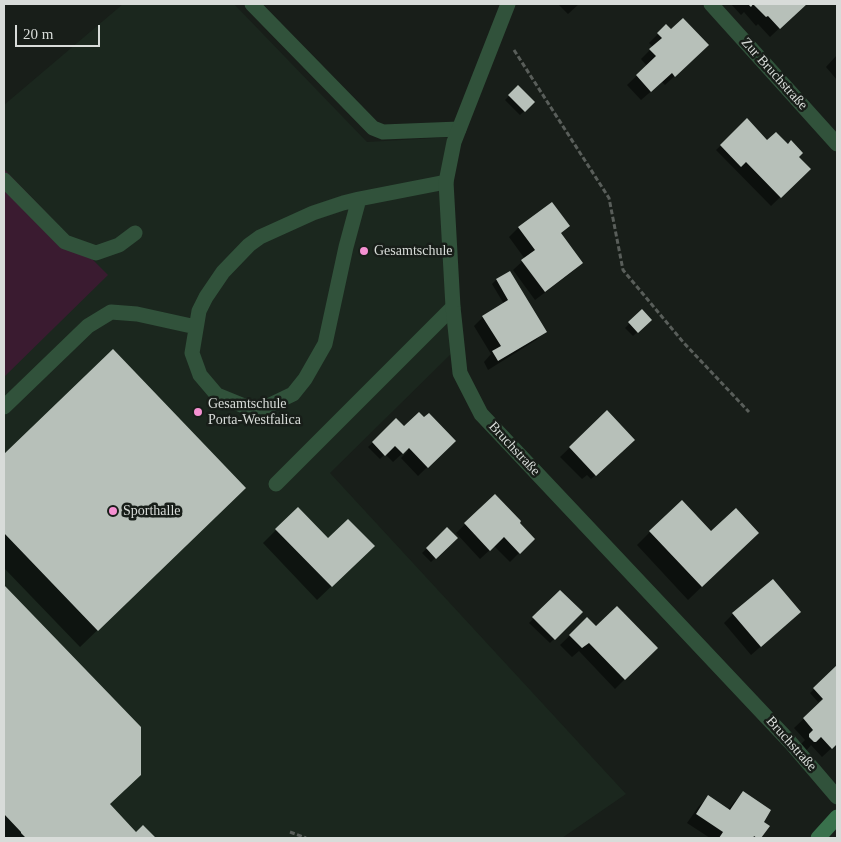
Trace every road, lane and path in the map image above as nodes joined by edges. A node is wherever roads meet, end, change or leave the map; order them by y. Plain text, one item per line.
1 (252, 4) edge
2 (508, 4) edge
3 (711, 4) edge
4 (499, 26) junction
5 (459, 129) junction
6 (837, 144) edge
7 (4, 180) edge
8 (446, 182) junction
9 (359, 199) junction
10 (135, 233) dead end
11 (453, 307) junction
12 (196, 328) junction
13 (5, 404) edge
14 (749, 412) dead end
15 (276, 484) dead end
16 (837, 797) edge
17 (837, 817) edge
18 (290, 832) dead end
19 (306, 838) edge
20 (818, 838) edge

1 - 5 street
2 - 4 street, Bruchstraße
3 - 6 street, Zur Bruchstraße
4 - 5 street, Bruchstraße
4 - 14 path
5 - 8 street, Bruchstraße
7 - 10 street
8 - 9 street
8 - 11 street, Bruchstraße
9 - 12 street
9 - 12 street
11 - 15 street
11 - 16 street, Bruchstraße
12 - 13 street
17 - 20 main road
18 - 19 path

